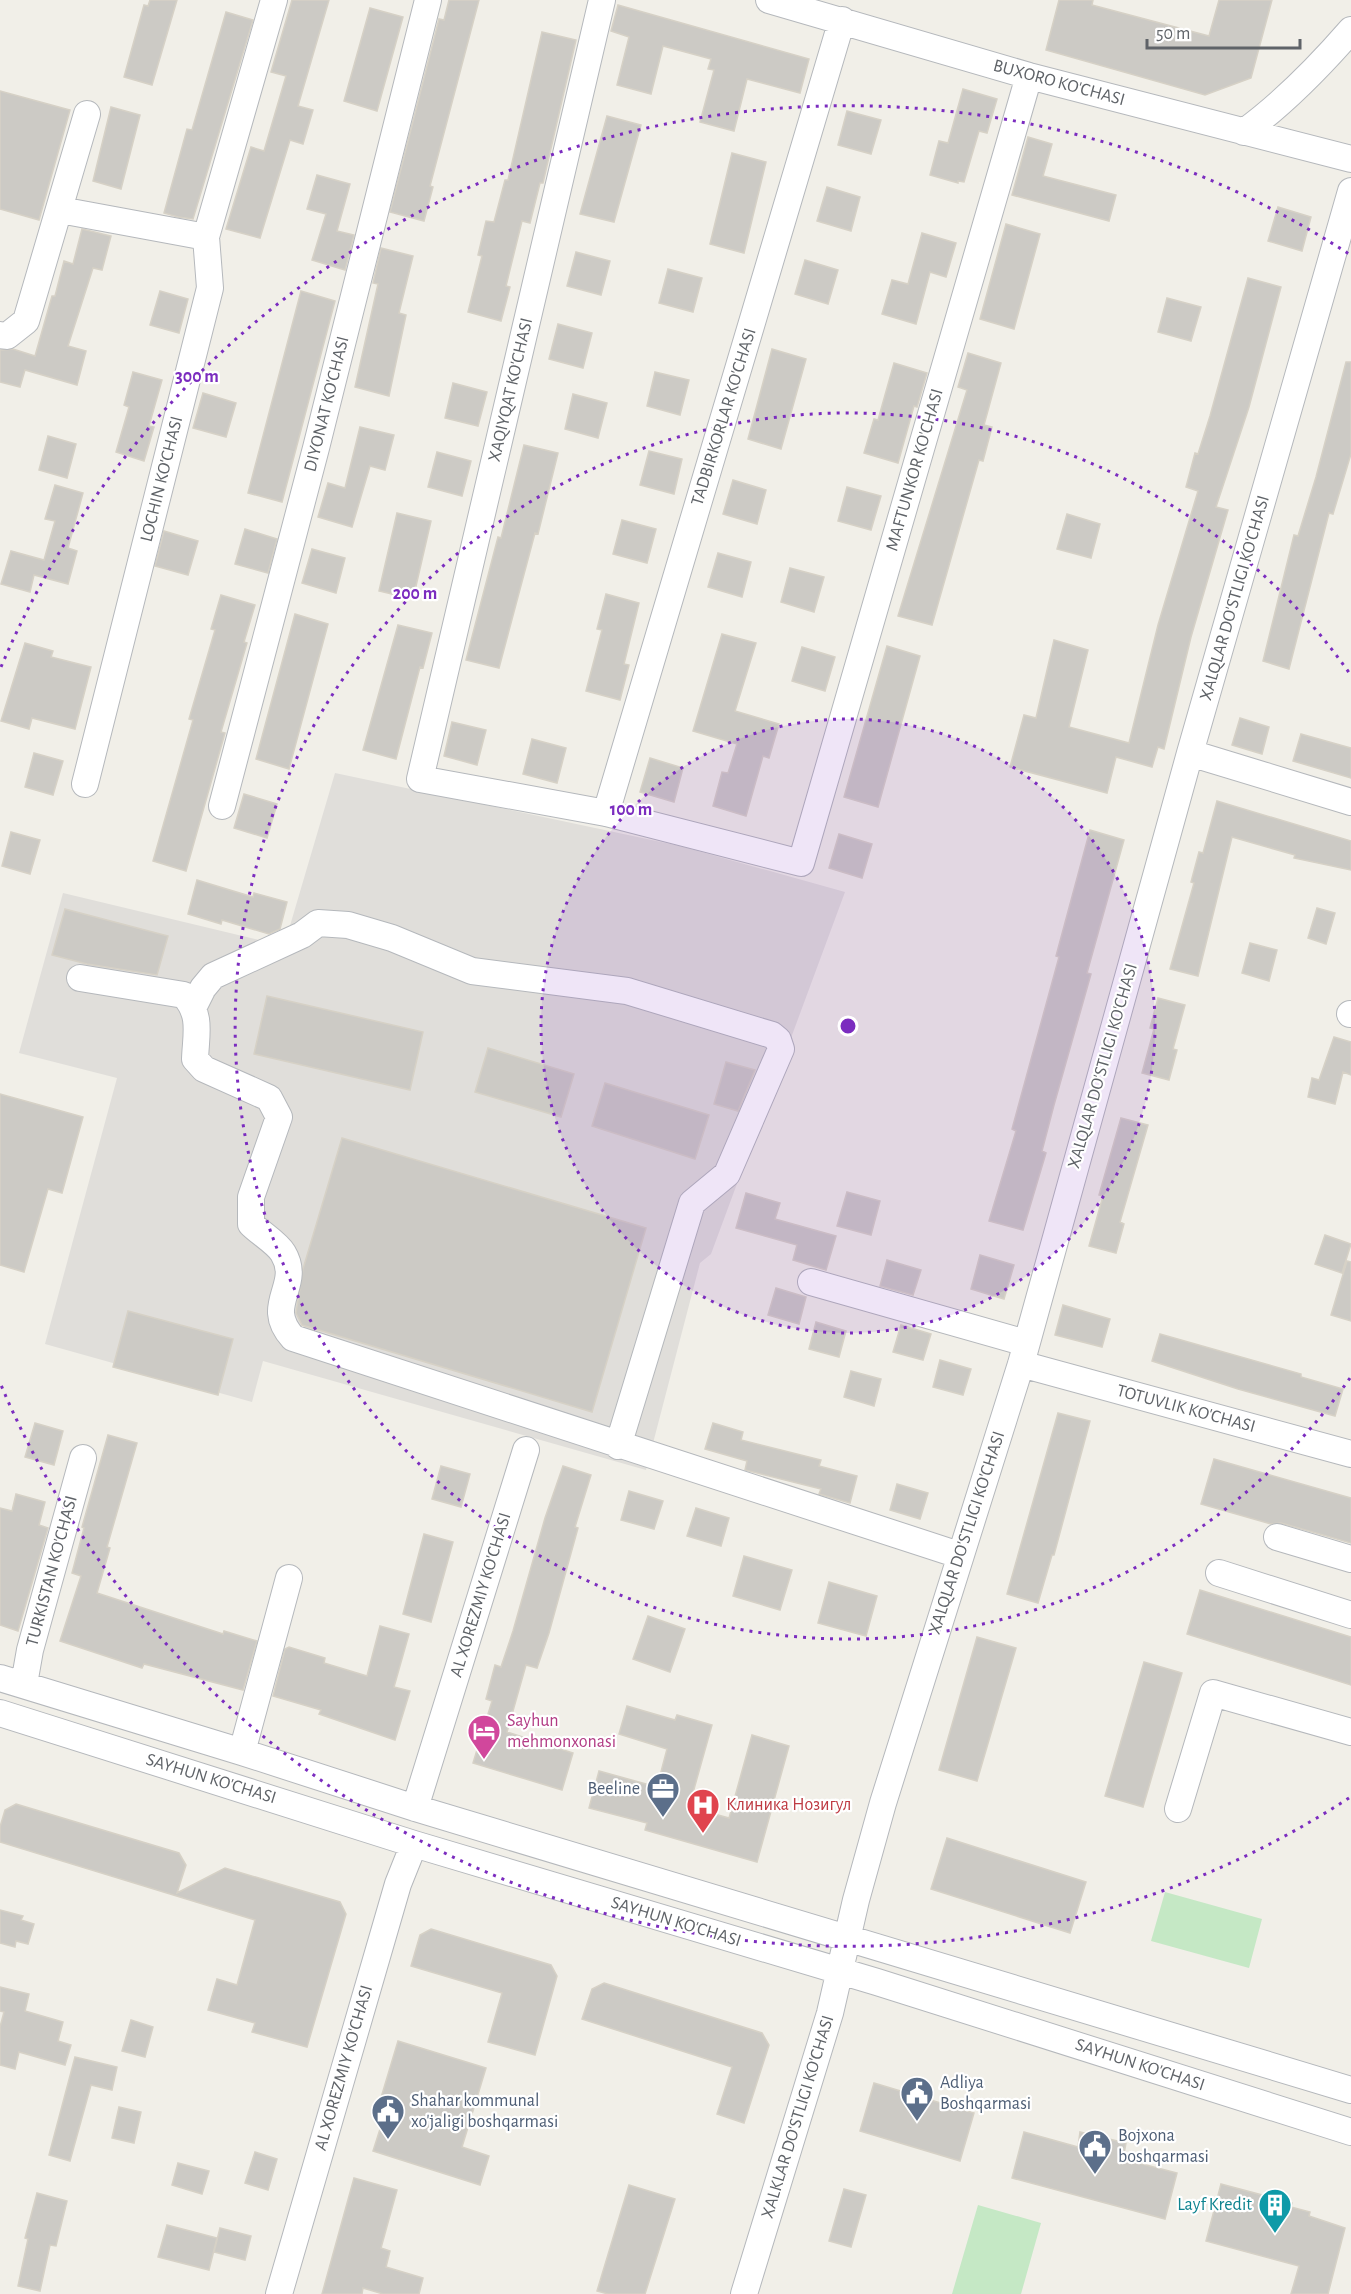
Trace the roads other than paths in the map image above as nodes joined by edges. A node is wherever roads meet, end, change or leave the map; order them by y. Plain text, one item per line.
1 (274, 0) edge
2 (428, 0) edge
3 (602, 0) edge
4 (769, 0) edge
5 (842, 20) junction
6 (1351, 30) edge
7 (1029, 76) junction
8 (87, 114) dead end
9 (1244, 132) junction
10 (1351, 159) edge
11 (1351, 191) edge
12 (60, 210) junction
13 (206, 237) junction
14 (0, 335) edge
15 (1190, 753) junction
16 (85, 784) dead end
17 (1351, 802) edge
18 (222, 806) dead end
19 (606, 813) junction
20 (80, 978) dead end
21 (194, 1006) junction
22 (811, 1282) dead end
23 (1024, 1354) junction
24 (618, 1446) junction
25 (526, 1450) dead end
26 (1351, 1454) edge
27 (83, 1458) dead end
28 (1277, 1537) dead end
29 (959, 1555) junction
30 (1351, 1559) edge
31 (1219, 1573) dead end
32 (289, 1578) dead end
33 (1351, 1615) edge
34 (12, 1681) edge
35 (0, 1713) edge
36 (1351, 1732) edge
37 (242, 1752) junction
38 (415, 1808) junction
39 (1178, 1809) dead end
40 (414, 1844) junction
41 (849, 1938) junction
42 (838, 1972) junction
43 (1351, 2090) edge
44 (1351, 2132) edge
45 (279, 2294) edge
46 (744, 2294) edge

1 - 13 street, LOCHIN KO'CHASI
2 - 18 street, DIYONAT KO'CHASI
3 - 19 street, XAQIYQAT KO'CHASI
4 - 5 street, BUXORO KO'CHASI
5 - 7 street, BUXORO KO'CHASI
5 - 19 street, TADBIRKORLAR KO'CHASI
6 - 9 street
7 - 9 street, BUXORO KO'CHASI
7 - 19 street, MAFTUNKOR KO'CHASI
8 - 12 street
9 - 10 street, BUXORO KO'CHASI
11 - 15 street, XALQLAR DO'STLIGI KO'CHASI
12 - 13 street
12 - 14 street
13 - 16 street, LOCHIN KO'CHASI
15 - 17 street
15 - 23 street, XALQLAR DO'STLIGI KO'CHASI
20 - 21 street
21 - 24 street
21 - 24 street
22 - 23 street, TOTUVLIK KO'CHASI
23 - 26 street, TOTUVLIK KO'CHASI
23 - 29 street, XALQLAR DO'STLIGI KO'CHASI
24 - 29 street
25 - 38 street, AL XOREZMIY KO'CHASI
27 - 34 street, TURKISTAN KO'CHASI
28 - 30 street
29 - 41 street, XALQLAR DO'STLIGI KO'CHASI
31 - 33 street
32 - 37 street
34 - 37 street, SAYHUN KO'CHASI
35 - 40 street, SAYHUN KO'CHASI
36 - 39 street
37 - 38 street, SAYHUN KO'CHASI
38 - 41 street, SAYHUN KO'CHASI
40 - 42 street, SAYHUN KO'CHASI
40 - 45 street, AL XOREZMIY KO'CHASI
41 - 42 street, XALKLAR DO'STLIGI KO'CHASI
41 - 43 street, SAYHUN KO'CHASI
42 - 44 street, SAYHUN KO'CHASI
42 - 46 street, XALKLAR DO'STLIGI KO'CHASI

